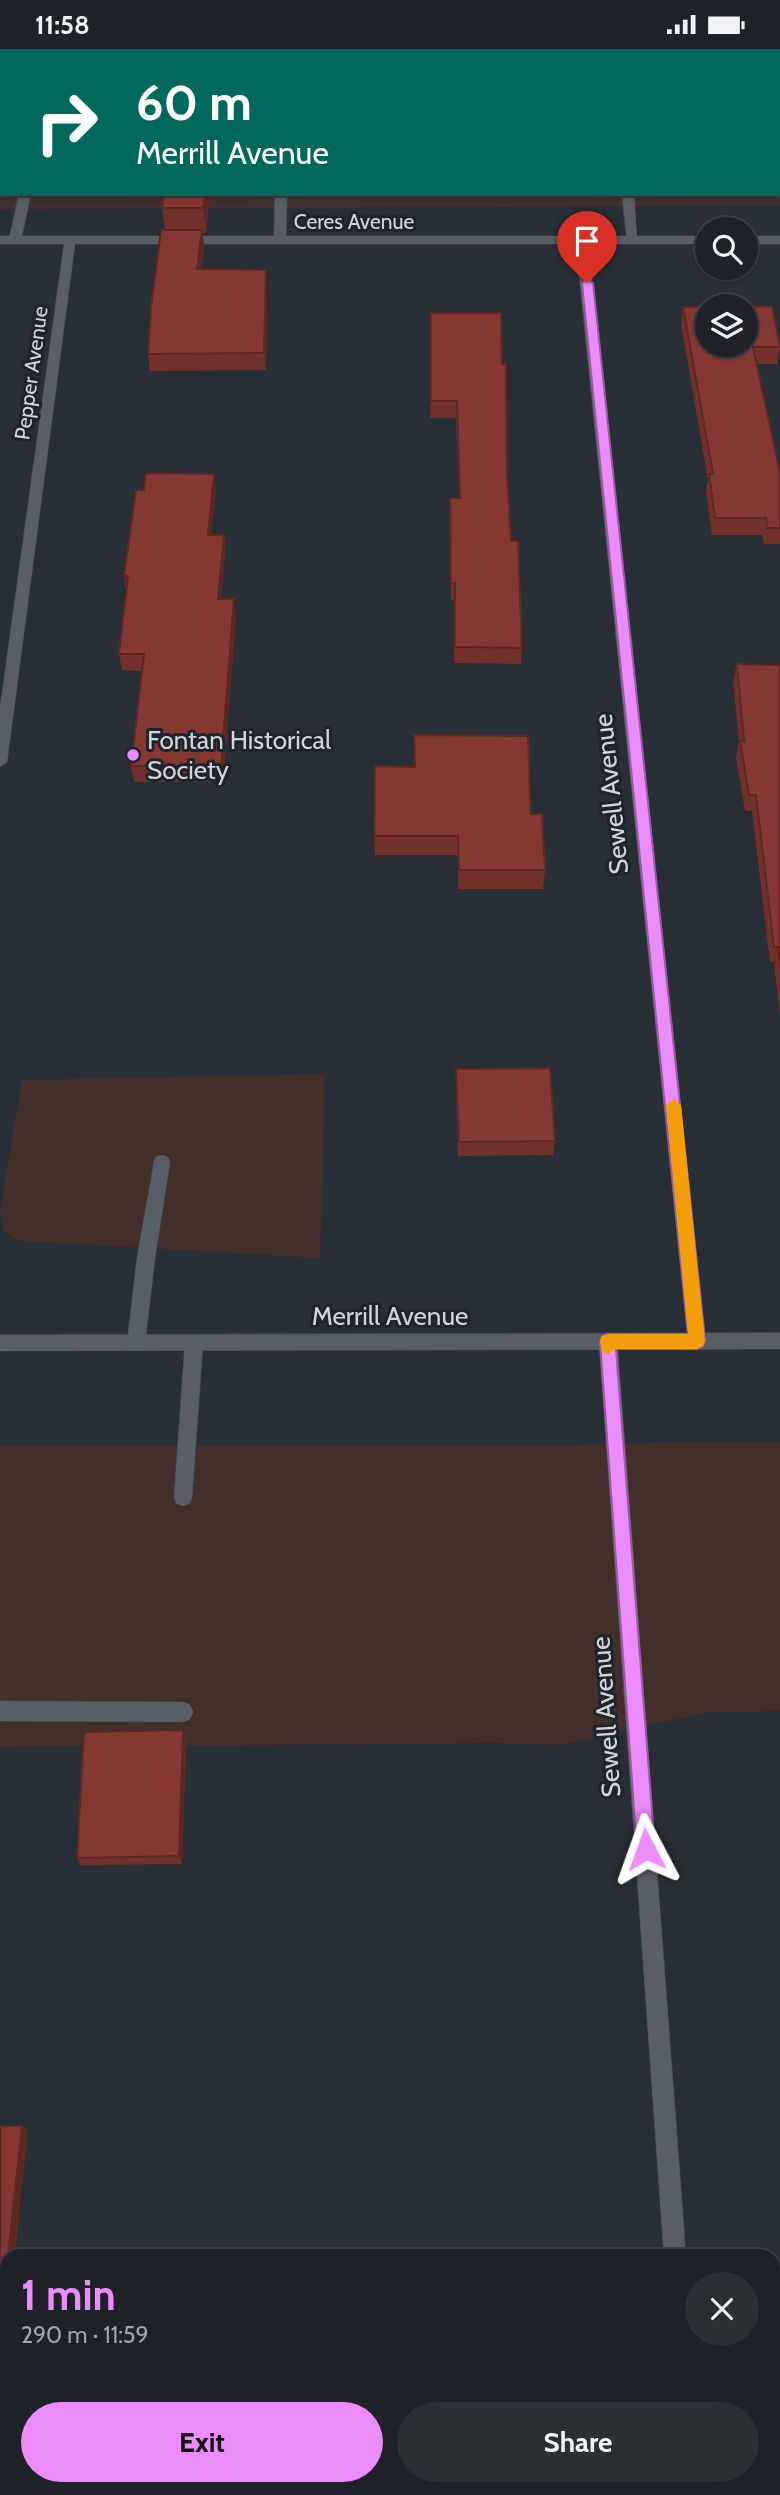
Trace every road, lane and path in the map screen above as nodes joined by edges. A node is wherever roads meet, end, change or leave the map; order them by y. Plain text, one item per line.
1 (25, 196) edge
2 (281, 196) edge
3 (628, 196) edge
4 (0, 240) edge
5 (15, 240) junction
6 (70, 240) junction
7 (280, 240) junction
8 (582, 240) junction
9 (634, 240) junction
10 (695, 240) edge
11 (758, 240) edge
12 (780, 240) edge
13 (0, 762) edge
14 (162, 1162) dead end
15 (608, 1341) junction
16 (697, 1341) junction
17 (780, 1341) edge
18 (0, 1343) edge
19 (136, 1343) junction
20 (194, 1343) junction
21 (183, 1497) dead end
22 (0, 1711) edge
23 (183, 1712) dead end
24 (674, 2249) edge

1 - 5 street
2 - 7 street
3 - 9 street
4 - 5 street, Ceres Avenue
5 - 6 street, Ceres Avenue
6 - 7 street, Ceres Avenue
6 - 13 street, Pepper Avenue
7 - 8 street, Ceres Avenue
8 - 9 street, Ceres Avenue
8 - 16 street, Sewell Avenue
9 - 10 street, Ceres Avenue
11 - 12 street
14 - 19 street
15 - 16 street, Merrill Avenue
15 - 20 street, Merrill Avenue
15 - 24 street, Sewell Avenue
16 - 17 street, Merrill Avenue
18 - 19 street, Merrill Avenue
19 - 20 street, Merrill Avenue
20 - 21 street
22 - 23 street

